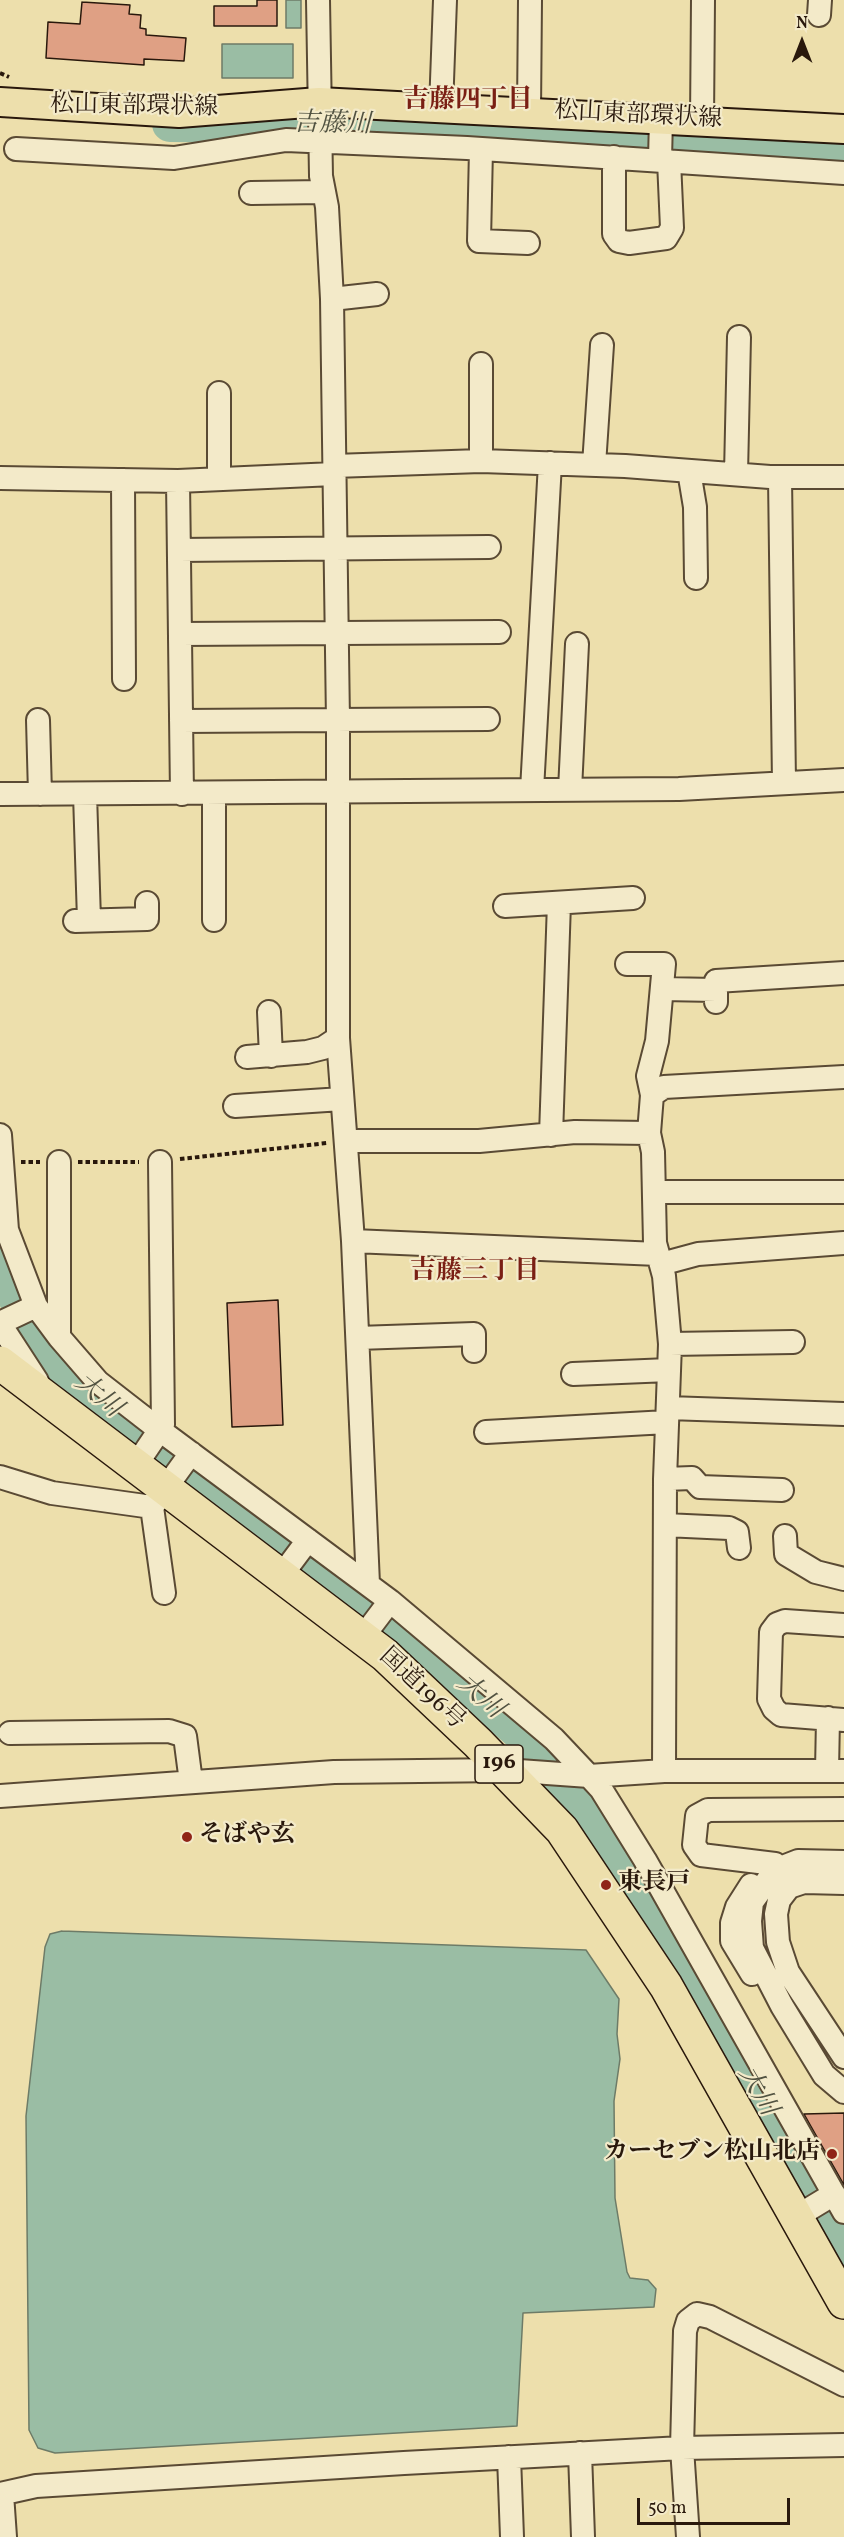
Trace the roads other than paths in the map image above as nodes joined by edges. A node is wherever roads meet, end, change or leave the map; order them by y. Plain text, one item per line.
1 (318, 0) edge
2 (445, 0) edge
3 (530, 0) edge
4 (703, 0) edge
5 (0, 102) edge
6 (320, 106) junction
7 (441, 108) junction
8 (529, 111) junction
9 (702, 121) junction
10 (660, 122) junction
11 (844, 129) edge
12 (320, 138) junction
13 (481, 148) junction
14 (16, 149) dead end
15 (614, 157) junction
16 (663, 159) junction
17 (844, 173) edge
18 (323, 192) junction
19 (250, 193) dead end
20 (528, 243) dead end
21 (377, 294) dead end
22 (332, 299) junction
23 (739, 337) dead end
24 (595, 348) dead end
25 (481, 364) dead end
26 (219, 393) dead end
27 (481, 461) junction
28 (550, 463) junction
29 (587, 465) junction
30 (334, 470) junction
31 (689, 471) junction
32 (736, 474) junction
33 (780, 477) junction
34 (844, 477) edge
35 (0, 478) edge
36 (219, 479) junction
37 (123, 480) junction
38 (178, 481) junction
39 (489, 547) dead end
40 (335, 548) junction
41 (179, 550) junction
42 (696, 578) dead end
43 (499, 632) dead end
44 (336, 633) junction
45 (180, 634) junction
46 (577, 644) dead end
47 (124, 679) dead end
48 (488, 719) dead end
49 (38, 720) dead end
50 (338, 721) junction
51 (181, 722) junction
52 (844, 780) edge
53 (784, 783) junction
54 (532, 790) junction
55 (570, 790) junction
56 (338, 792) junction
57 (0, 794) edge
58 (40, 794) junction
59 (85, 794) junction
60 (182, 794) junction
61 (214, 794) junction
62 (633, 898) dead end
63 (147, 903) dead end
64 (559, 903) junction
65 (505, 906) dead end
66 (213, 920) dead end
67 (627, 964) dead end
68 (844, 973) edge
69 (662, 989) junction
70 (269, 1012) dead end
71 (338, 1038) junction
72 (271, 1056) junction
73 (247, 1057) dead end
74 (844, 1077) edge
75 (652, 1095) junction
76 (342, 1099) junction
77 (235, 1106) dead end
78 (649, 1133) junction
79 (551, 1135) junction
80 (0, 1136) edge
81 (347, 1141) junction
82 (59, 1162) dead end
83 (160, 1162) dead end
84 (654, 1192) junction
85 (844, 1192) edge
86 (353, 1241) junction
87 (844, 1243) edge
88 (659, 1259) junction
89 (36, 1306) junction
90 (4, 1321) edge
91 (60, 1337) junction
92 (358, 1338) junction
93 (793, 1342) dead end
94 (670, 1344) junction
95 (474, 1351) dead end
96 (0, 1363) edge
97 (669, 1370) junction
98 (573, 1374) dead end
99 (54, 1403) junction
100 (844, 1414) edge
101 (667, 1415) junction
102 (486, 1432) dead end
103 (150, 1446) junction
104 (175, 1476) junction
105 (0, 1477) edge
106 (665, 1479) junction
107 (782, 1490) dead end
108 (665, 1526) junction
109 (785, 1536) dead end
110 (740, 1548) dead end
111 (297, 1555) junction
112 (844, 1579) edge
113 (368, 1584) junction
114 (164, 1593) dead end
115 (378, 1617) junction
116 (844, 1625) edge
117 (836, 1719) edge
118 (10, 1733) dead end
119 (505, 1770) junction
120 (835, 1771) edge
121 (664, 1772) junction
122 (589, 1776) junction
123 (191, 1782) junction
124 (0, 1796) edge
125 (844, 1809) edge
126 (798, 1861) junction
127 (844, 1862) edge
128 (774, 1864) junction
129 (844, 1872) edge
130 (844, 1883) edge
131 (782, 2006) junction
132 (834, 2028) edge
133 (844, 2057) edge
134 (844, 2076) edge
135 (844, 2092) edge
136 (836, 2201) edge
137 (802, 2213) junction
138 (844, 2302) edge
139 (844, 2385) edge
140 (844, 2445) edge
141 (682, 2448) junction
142 (580, 2454) junction
143 (509, 2457) junction
144 (1, 2494) edge
145 (5, 2537) edge
146 (512, 2537) edge
147 (584, 2537) edge
148 (688, 2537) edge

1 - 6 street
2 - 7 street
3 - 8 street
4 - 9 street
5 - 6 main road, 松山東部環状線
6 - 7 main road, 松山東部環状線
6 - 12 street
7 - 8 main road, 松山東部環状線
8 - 10 main road, 松山東部環状線
9 - 10 main road, 松山東部環状線
9 - 11 main road, 松山東部環状線
10 - 16 street
12 - 13 street
12 - 14 street
12 - 18 street
13 - 15 street
13 - 20 street
15 - 16 street
15 - 16 street
16 - 17 street
18 - 19 street
18 - 22 street
21 - 22 street
22 - 30 street
23 - 32 street
24 - 29 street
25 - 27 street
26 - 36 street
27 - 28 street
27 - 30 street
28 - 29 street
28 - 54 street
29 - 31 street
30 - 36 street
30 - 40 street
31 - 32 street
31 - 42 street
32 - 33 street
33 - 34 street
33 - 53 street
35 - 37 street
36 - 38 street
37 - 38 street
37 - 47 street
38 - 41 street
39 - 40 street
40 - 41 street
40 - 44 street
41 - 45 street
43 - 44 street
44 - 45 street
44 - 50 street
45 - 51 street
46 - 55 street
48 - 50 street
49 - 58 street
50 - 51 street
50 - 56 street
51 - 60 street
52 - 53 street
53 - 55 street
54 - 55 street
54 - 56 street
56 - 61 street
56 - 71 street
57 - 58 street
58 - 59 street
59 - 60 street
59 - 63 street
60 - 61 street
61 - 66 street
62 - 64 street
64 - 65 street
64 - 79 street
67 - 69 street
68 - 69 street
69 - 75 street
70 - 72 street
71 - 72 street
71 - 76 street
72 - 73 street
74 - 75 street
75 - 78 street
76 - 77 street
76 - 81 street
78 - 79 street
78 - 84 street
79 - 81 street
80 - 89 street
81 - 86 street
82 - 91 street
83 - 103 street
84 - 85 street
84 - 88 street
86 - 88 street
86 - 92 street
87 - 88 street
88 - 94 street
89 - 90 street
89 - 91 street
90 - 99 street
91 - 103 street
92 - 95 street
92 - 113 street
93 - 94 street
94 - 97 street
96 - 99 highway, 国道196号 / 196
97 - 98 street
97 - 101 street
99 - 103 highway, 国道196号 / 196
100 - 101 street
101 - 102 street
101 - 106 street
103 - 104 highway, 国道196号 / 196
103 - 104 street
104 - 105 street
104 - 111 highway, 国道196号 / 196
104 - 111 street
104 - 114 street
106 - 107 street
106 - 108 street
108 - 110 street
108 - 121 street
109 - 112 street
111 - 113 street
111 - 115 highway, 国道196号 / 196
113 - 115 street
115 - 119 highway, 国道196号 / 196
115 - 122 street
116 - 117 street
117 - 120 street
118 - 123 street
119 - 122 street
119 - 123 street
119 - 137 highway, 国道196号 / 196
120 - 121 street
121 - 122 street
122 - 136 street
123 - 124 street
125 - 128 street
126 - 127 street
126 - 128 street
126 - 131 street
128 - 131 street
129 - 134 street
130 - 132 street
131 - 135 street
132 - 133 street
136 - 137 street
137 - 138 highway, 国道196号 / 196
139 - 141 street
140 - 141 street
141 - 142 street
141 - 148 street
142 - 143 street
142 - 147 street
143 - 144 street
143 - 146 street
144 - 145 street

